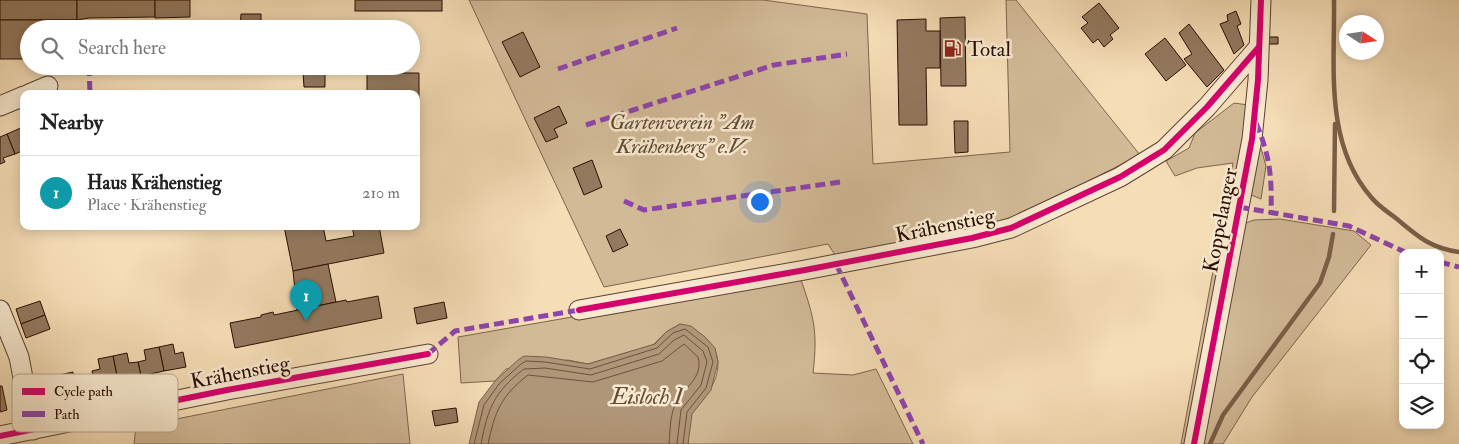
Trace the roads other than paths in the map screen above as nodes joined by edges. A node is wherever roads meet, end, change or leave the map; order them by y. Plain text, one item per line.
1 (1261, 0) edge
2 (1258, 48) junction
3 (48, 86) dead end
4 (38, 90) edge
5 (20, 98) edge
6 (0, 106) edge
7 (0, 310) edge
8 (579, 310) dead end
9 (428, 354) dead end
10 (22, 374) edge
11 (178, 400) edge
12 (22, 432) edge
13 (0, 436) edge
14 (1194, 444) edge

1 - 2 street, Koppelanger
2 - 8 street, Krähenstieg
2 - 14 street, Koppelanger
3 - 4 street
5 - 6 street
7 - 10 street
9 - 11 street, Krähenstieg
12 - 13 street, Krähenstieg

